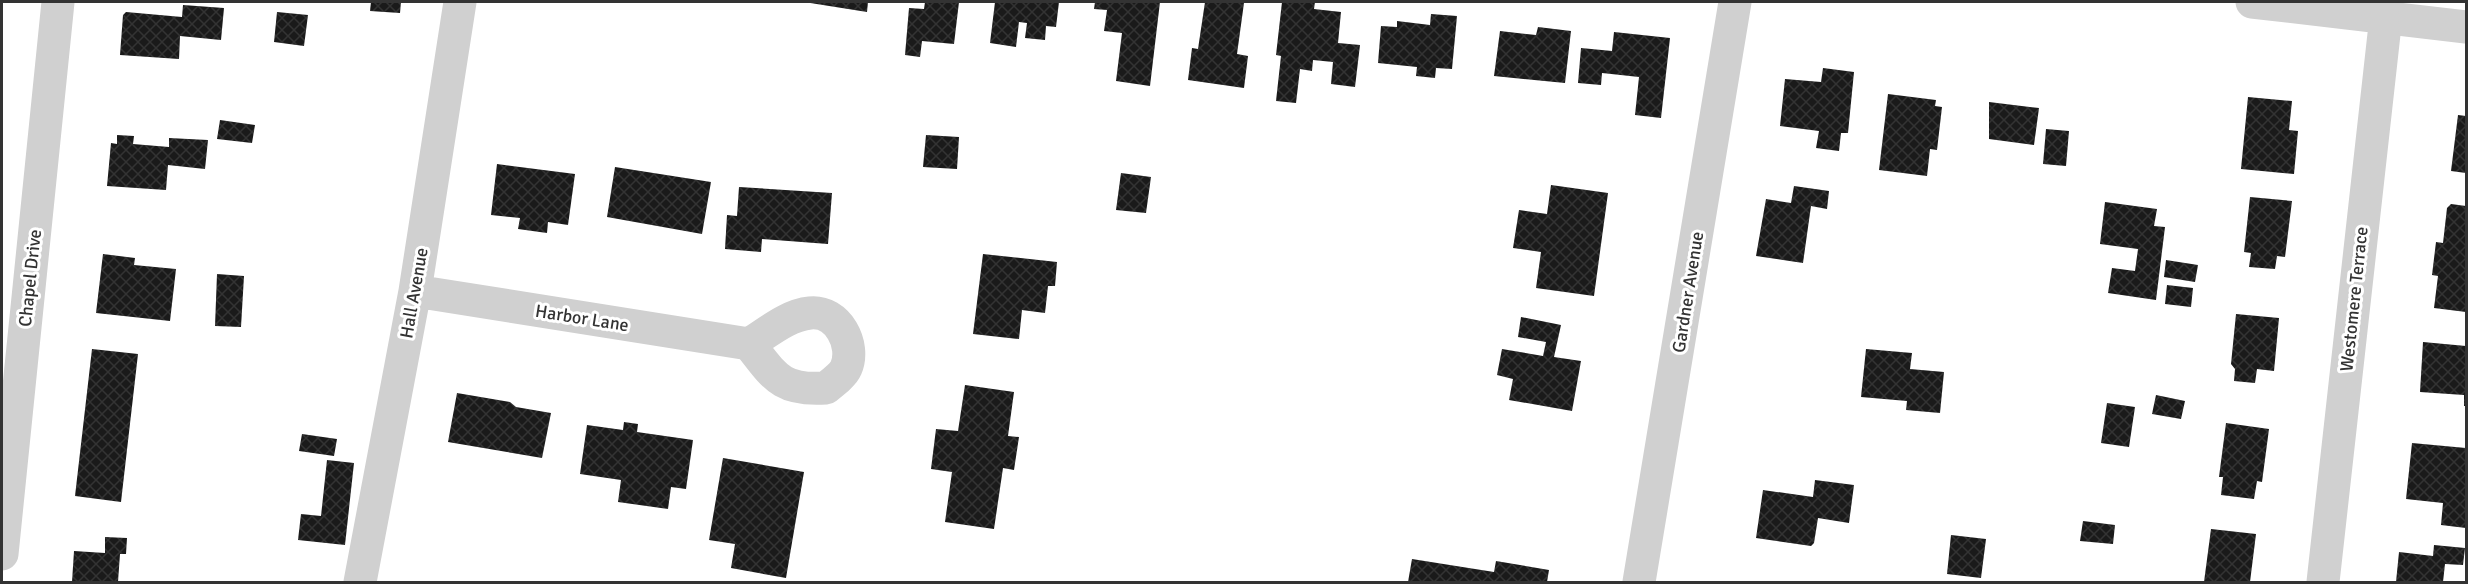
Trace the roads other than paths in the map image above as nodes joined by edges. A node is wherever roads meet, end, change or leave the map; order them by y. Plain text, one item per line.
1 (58, 2) edge
2 (460, 2) edge
3 (1735, 2) edge
4 (2252, 2) edge
5 (2386, 16) junction
6 (2466, 27) edge
7 (415, 291) junction
8 (748, 344) dead end
9 (2, 554) edge
10 (360, 582) edge
11 (1640, 582) edge
12 (2323, 582) edge

1 - 9 street, Chapel Drive
2 - 7 street, Hall Avenue
3 - 11 street, Gardner Avenue
4 - 5 street
5 - 6 street
5 - 12 street, Westomere Terrace
7 - 8 street, Harbor Lane
7 - 10 street, Hall Avenue

